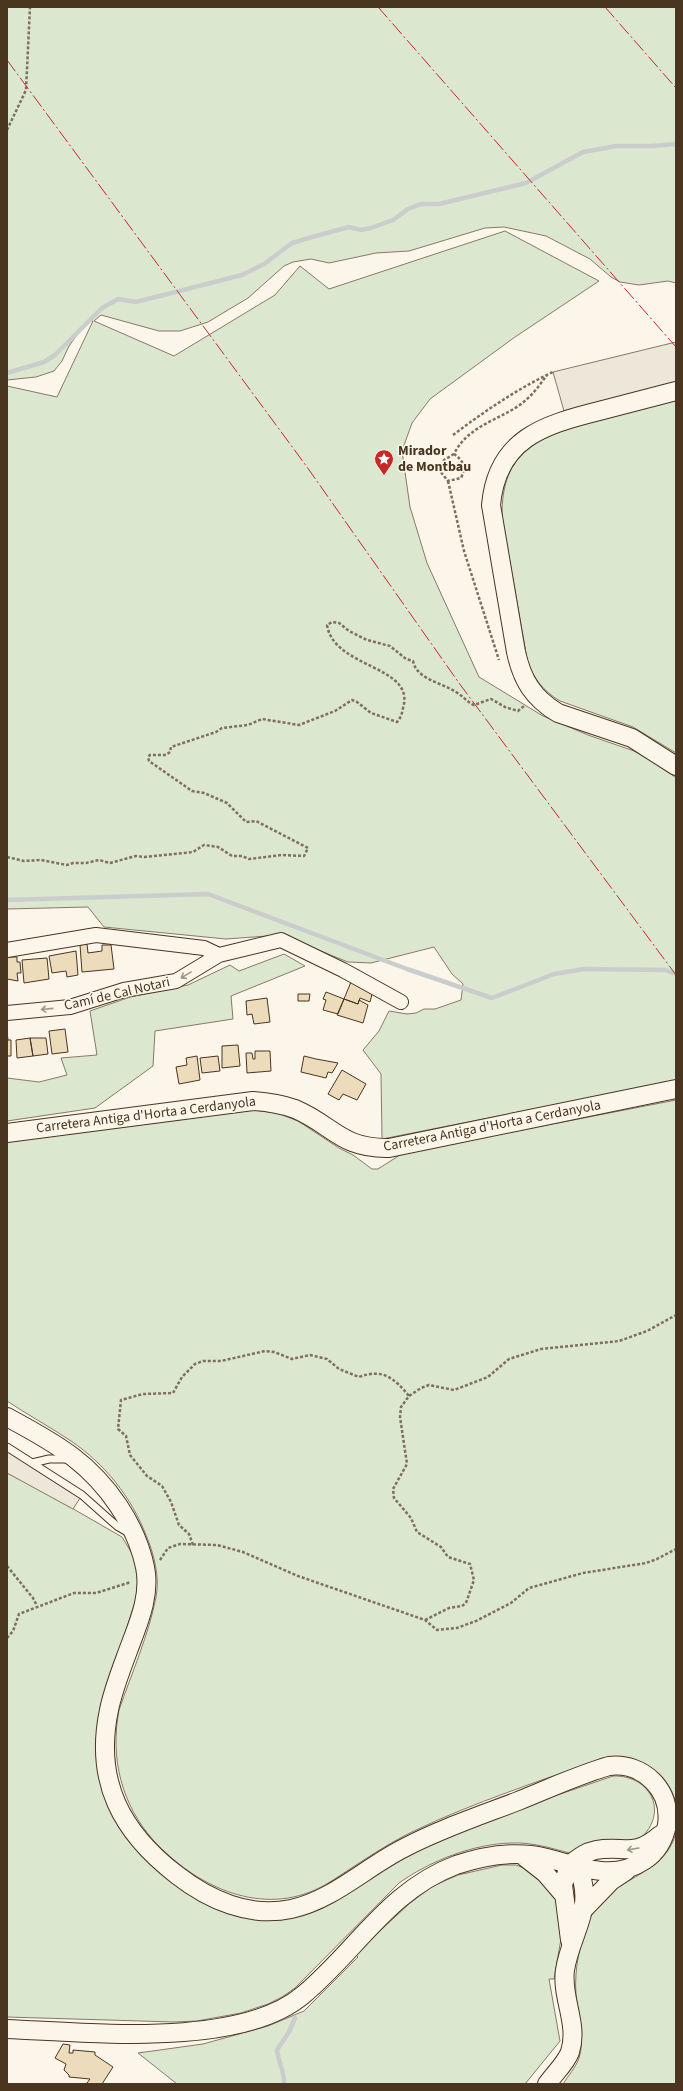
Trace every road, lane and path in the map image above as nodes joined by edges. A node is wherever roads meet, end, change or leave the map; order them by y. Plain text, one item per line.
1 (30, 7) edge
2 (7, 130) edge
3 (554, 372) dead end
4 (547, 375) junction
5 (676, 391) edge
6 (453, 435) dead end
7 (454, 454) junction
8 (448, 481) junction
9 (502, 668) dead end
10 (523, 701) dead end
11 (676, 766) edge
12 (7, 857) edge
13 (7, 950) edge
14 (220, 955) junction
15 (401, 1002) dead end
16 (7, 1013) edge
17 (676, 1089) edge
18 (7, 1132) edge
19 (676, 1315) edge
20 (409, 1396) junction
21 (7, 1416) edge
22 (7, 1447) edge
23 (32, 1463) junction
24 (87, 1469) junction
25 (135, 1537) junction
26 (193, 1545) junction
27 (676, 1550) edge
28 (7, 1566) edge
29 (145, 1568) junction
30 (37, 1606) junction
31 (425, 1620) junction
32 (7, 1638) edge
33 (666, 1830) junction
34 (522, 1854) junction
35 (573, 1866) junction
36 (633, 1866) junction
37 (563, 1894) junction
38 (584, 1909) junction
39 (570, 1948) junction
40 (7, 2029) edge
41 (547, 2084) edge

1 - 2 path
3 - 4 path
4 - 6 path
4 - 7 path
5 - 11 street
7 - 8 path
7 - 8 path
8 - 9 path
10 - 12 path
13 - 14 street
14 - 15 street, Camí de Cal Notari
14 -> 16 street, Camí de Cal Notari
17 - 18 street, Carretera Antiga d'Horta a Cerdanyola
19 - 20 path
20 - 26 path
20 - 31 path
21 - 24 street
22 - 23 lane
23 - 24 lane
23 - 25 lane
24 - 25 street
25 - 29 street
26 - 29 path
26 - 31 path
27 - 31 path
28 - 30 path
29 - 30 path
29 - 33 street
30 - 32 path
33 -> 35 street
33 - 36 street
34 - 35 street
34 - 37 street
34 - 40 street
35 - 36 street
35 - 37 street
35 - 38 street
36 - 38 street
37 - 39 street
38 - 39 street
39 - 41 street

